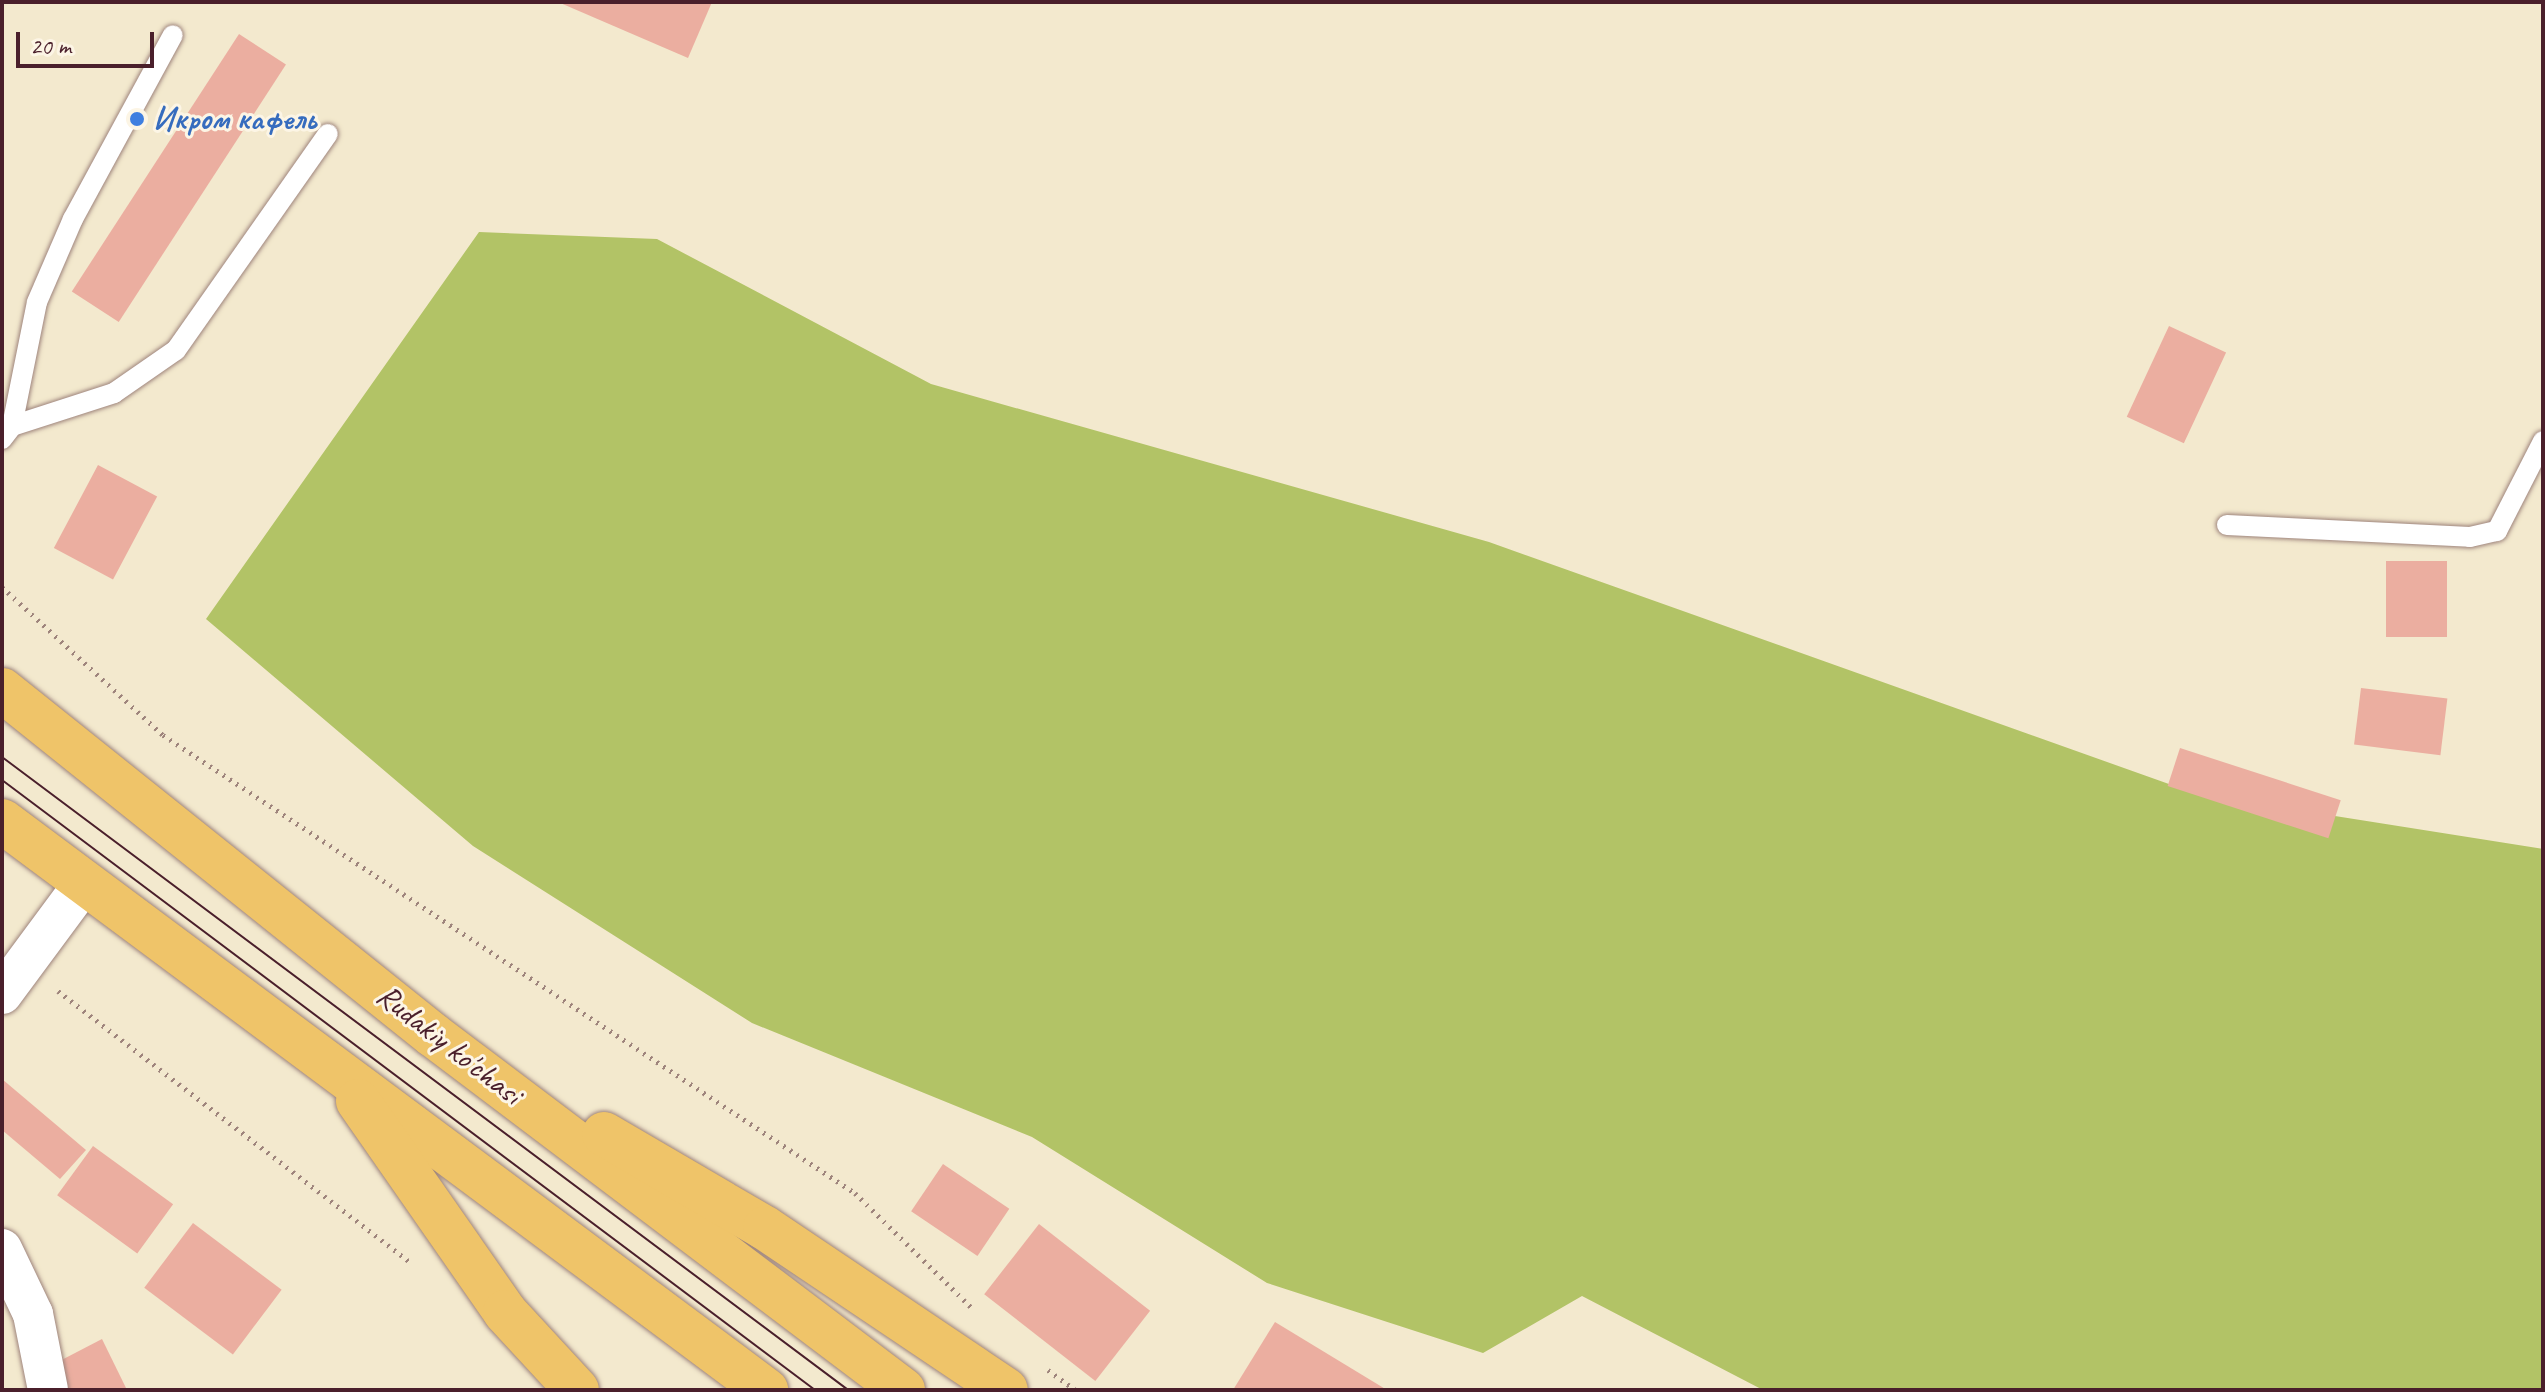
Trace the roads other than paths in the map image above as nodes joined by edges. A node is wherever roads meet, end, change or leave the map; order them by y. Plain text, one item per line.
1 (173, 35) dead end
2 (328, 134) dead end
3 (7, 432) edge
4 (2543, 441) edge
5 (2227, 525) dead end
6 (2, 690) edge
7 (2, 821) edge
8 (85, 882) junction
9 (13, 979) edge
10 (433, 1035) junction
11 (336, 1069) junction
12 (2, 1249) edge
13 (1022, 1377) edge
14 (48, 1390) edge
15 (577, 1390) edge
16 (766, 1390) edge
17 (903, 1390) edge

1 - 3 lane
2 - 3 lane
4 - 5 lane
6 - 10 main road, Rudakiy ko'chasi
7 - 8 main road
8 - 9 street
8 - 11 main road
10 - 13 main road
10 - 17 main road, Rudakiy ko'chasi
11 - 15 main road
11 - 16 main road
12 - 14 street

